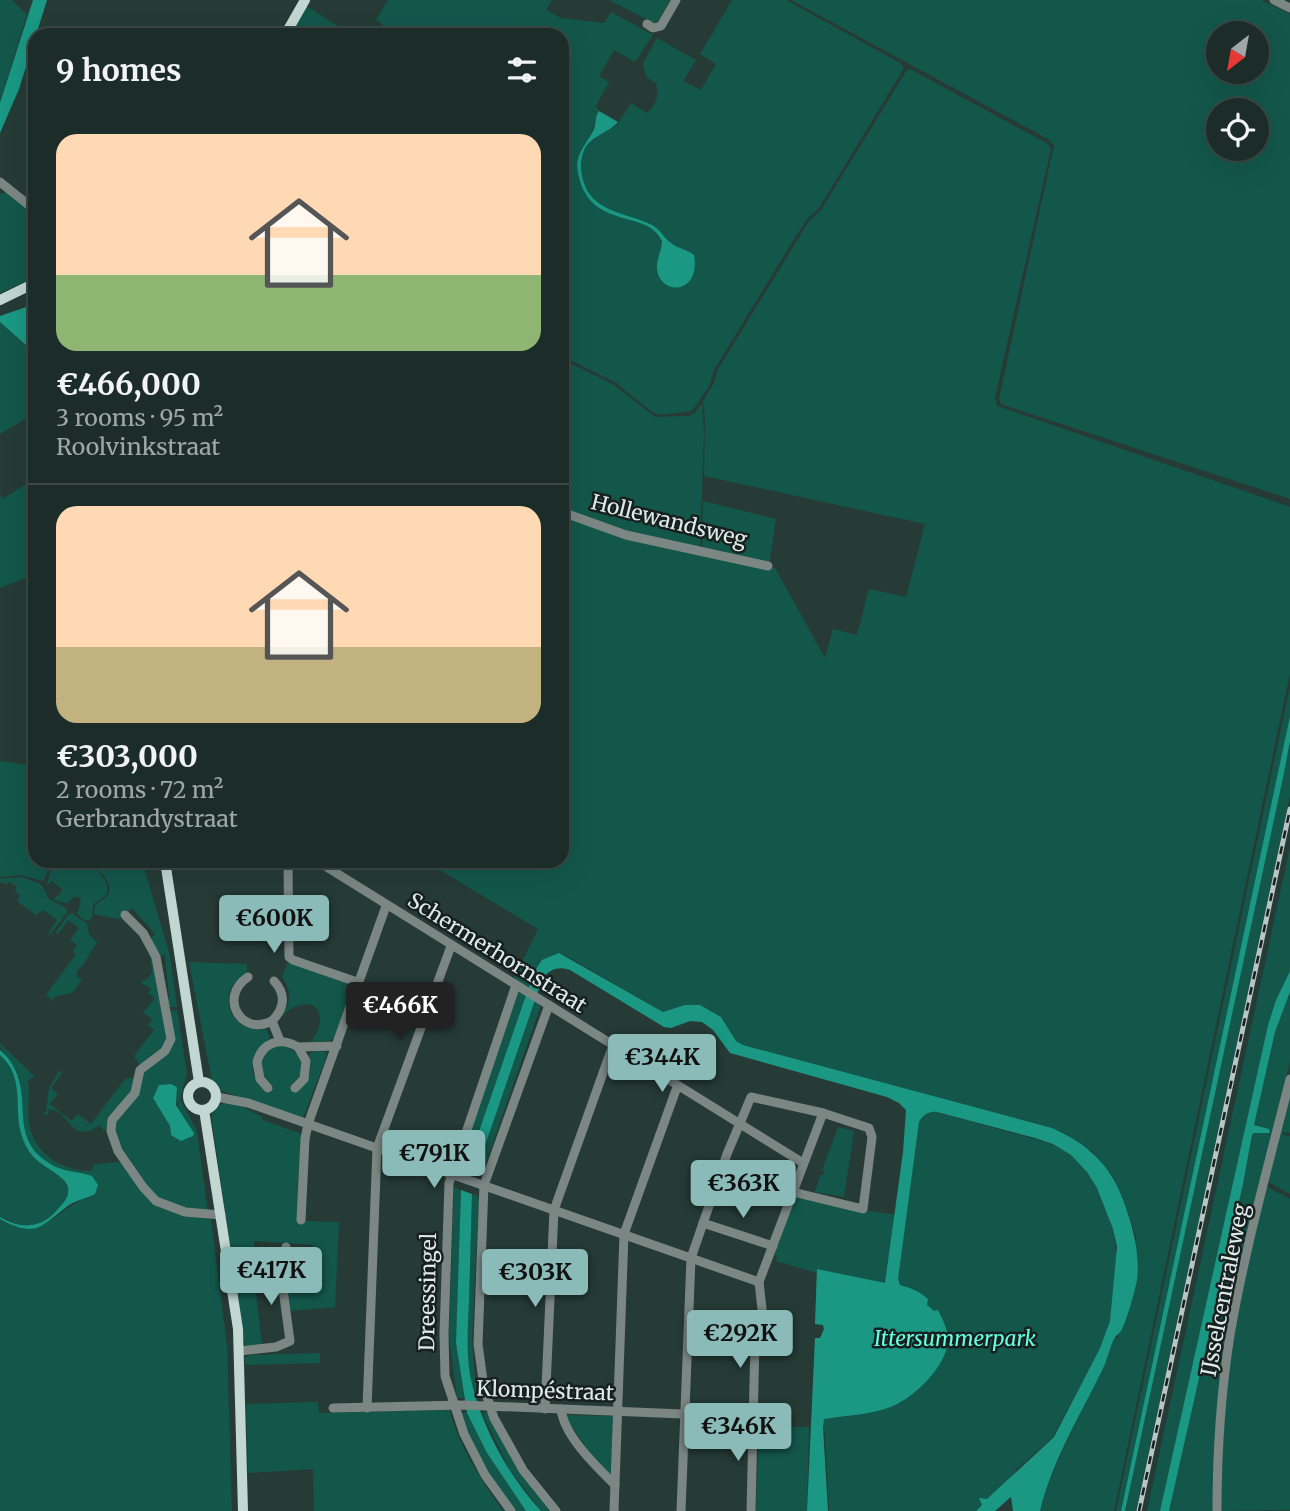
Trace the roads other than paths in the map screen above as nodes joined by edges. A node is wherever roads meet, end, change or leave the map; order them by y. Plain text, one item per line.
1 (305, 0) edge
2 (676, 0) edge
3 (1274, 0) edge
4 (1290, 8) edge
5 (647, 24) dead end
6 (289, 28) edge
7 (0, 182) edge
8 (28, 204) edge
9 (28, 286) edge
10 (0, 300) edge
11 (569, 515) edge
12 (768, 566) dead end
13 (165, 868) edge
14 (288, 868) edge
15 (328, 868) edge
16 (386, 906) junction
17 (125, 915) dead end
18 (451, 946) junction
19 (248, 977) dead end
20 (274, 981) dead end
21 (357, 982) junction
22 (520, 988) junction
23 (549, 1005) junction
24 (272, 1021) junction
25 (280, 1041) junction
26 (613, 1045) junction
27 (337, 1046) junction
28 (298, 1047) junction
29 (1290, 1079) edge
30 (199, 1082) junction
31 (677, 1087) junction
32 (268, 1088) dead end
33 (295, 1088) dead end
34 (217, 1097) junction
35 (204, 1110) junction
36 (823, 1113) junction
37 (739, 1122) junction
38 (308, 1124) junction
39 (377, 1148) junction
40 (803, 1163) junction
41 (452, 1174) junction
42 (484, 1185) junction
43 (793, 1192) junction
44 (554, 1210) junction
45 (221, 1215) junction
46 (302, 1220) dead end
47 (703, 1223) junction
48 (624, 1234) junction
49 (773, 1246) junction
50 (285, 1247) dead end
51 (691, 1258) junction
52 (759, 1282) junction
53 (762, 1309) tunnel mouth
54 (760, 1331) tunnel mouth
55 (239, 1351) junction
56 (453, 1405) junction
57 (485, 1407) junction
58 (333, 1408) dead end
59 (367, 1408) junction
60 (545, 1409) junction
61 (561, 1409) junction
62 (617, 1411) junction
63 (685, 1415) junction
64 (755, 1417) junction
65 (615, 1485) junction
66 (243, 1511) edge
67 (511, 1511) edge
68 (556, 1511) edge
69 (614, 1511) edge
70 (681, 1511) edge
71 (751, 1511) edge
72 (1217, 1511) edge

1 - 6 main road
2 - 5 street
3 - 4 street
7 - 8 street
9 - 10 main road
11 - 12 street, Hollewandsweg
13 - 30 main road
14 - 21 street
15 - 16 street, Schermerhornstraat
16 - 18 street, Schermerhornstraat
16 - 21 street
17 - 45 street
18 - 22 street, Schermerhornstraat
18 - 39 street
19 - 24 street
20 - 24 street
21 - 27 street
22 - 23 street, Schermerhornstraat
22 - 41 street, Dreessingel
23 - 26 street, Schermerhornstraat
23 - 42 street
24 - 25 street
25 - 28 street
25 - 32 street
26 - 31 street, Schermerhornstraat
26 - 44 street
27 - 28 street
27 - 38 street
28 - 33 street
29 - 72 street, IJsselcentraleweg
30 - 34 main road
30 - 35 main road
31 - 37 street, Schermerhornstraat
31 - 48 street
34 - 35 main road
34 - 38 street
35 - 45 main road
36 - 37 street
36 - 40 street
36 - 43 street
37 - 40 street, Schermerhornstraat
37 - 47 street
38 - 39 street
38 - 46 street
39 - 41 street
39 - 59 street
40 - 43 street
41 - 42 street
41 - 56 street, Dreessingel
42 - 44 street
42 - 57 street
43 - 49 street
44 - 48 street
44 - 60 street
45 - 55 main road
47 - 49 street
47 - 51 street
48 - 51 street
48 - 62 street
49 - 52 street
50 - 55 street
51 - 52 street
51 - 63 street
52 - 53 street
54 - 64 street
55 - 66 main road
56 - 57 street, Klompéstraat
56 - 59 street, Klompéstraat
56 - 67 street, Dreessingel
57 - 60 street, Klompéstraat
57 - 68 street
58 - 59 street, Klompéstraat
60 - 61 street, Klompéstraat
61 - 62 street, Klompéstraat
61 - 65 street
62 - 63 street, Klompéstraat
62 - 65 street
63 - 64 street, Klompéstraat
63 - 70 street
64 - 71 street
65 - 69 street

